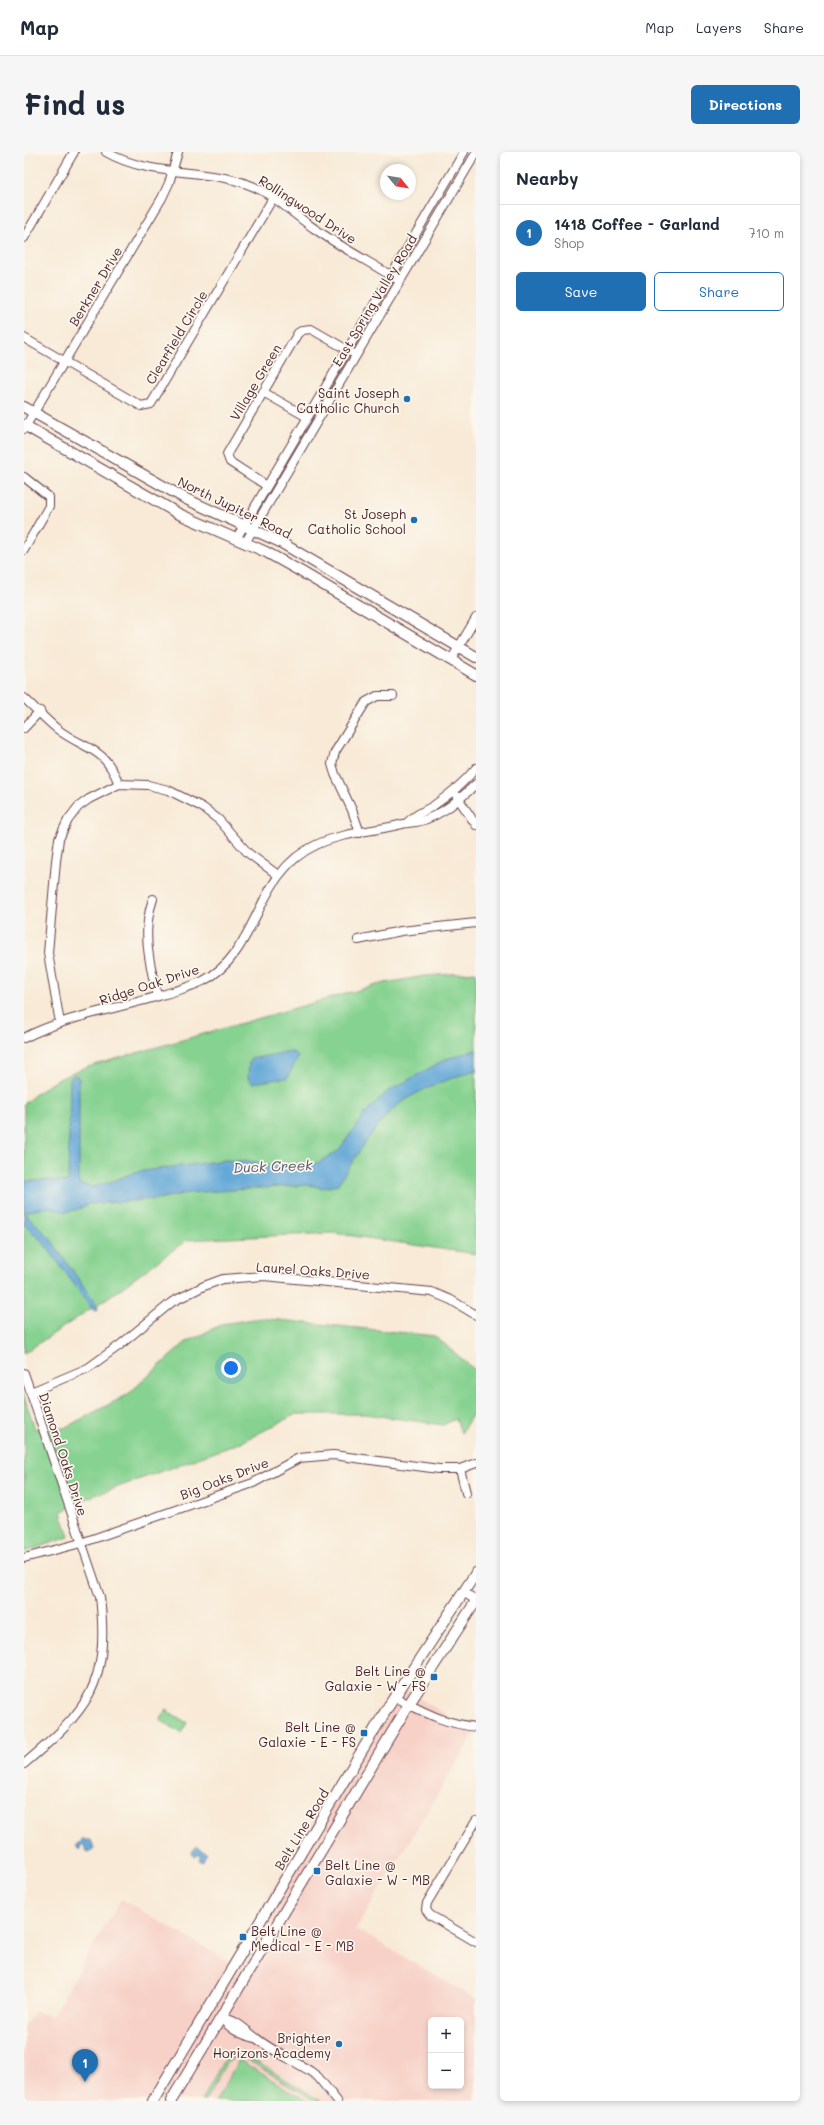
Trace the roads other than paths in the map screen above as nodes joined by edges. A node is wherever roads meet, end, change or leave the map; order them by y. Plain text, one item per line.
1 (74, 152) edge
2 (106, 152) edge
3 (178, 152) edge
4 (464, 152) edge
5 (476, 152) edge
6 (172, 171) junction
7 (273, 198) junction
8 (24, 238) edge
9 (391, 276) junction
10 (399, 281) junction
11 (24, 338) edge
12 (351, 352) junction
13 (65, 362) junction
14 (263, 392) junction
15 (24, 407) edge
16 (34, 412) junction
17 (307, 416) junction
18 (25, 427) edge
19 (24, 478) edge
20 (267, 486) junction
21 (248, 527) junction
22 (240, 541) junction
23 (24, 550) edge
24 (333, 573) junction
25 (325, 586) junction
26 (402, 614) junction
27 (476, 618) edge
28 (395, 627) junction
29 (459, 647) junction
30 (476, 657) edge
31 (451, 660) junction
32 (476, 675) edge
33 (393, 696) dead end
34 (24, 698) edge
35 (40, 711) junction
36 (24, 728) edge
37 (476, 768) edge
38 (119, 784) junction
39 (476, 784) edge
40 (454, 791) junction
41 (459, 799) junction
42 (407, 823) junction
43 (476, 824) edge
44 (360, 833) junction
45 (278, 875) junction
46 (153, 899) dead end
47 (476, 923) edge
48 (358, 940) dead end
49 (157, 996) junction
50 (60, 1024) junction
51 (24, 1038) edge
52 (476, 1315) edge
53 (24, 1373) edge
54 (31, 1392) junction
55 (476, 1463) edge
56 (460, 1469) junction
57 (466, 1493) dead end
58 (81, 1543) junction
59 (24, 1558) edge
60 (476, 1573) edge
61 (463, 1592) junction
62 (476, 1601) edge
63 (394, 1697) junction
64 (409, 1704) junction
65 (476, 1727) edge
66 (24, 1764) edge
67 (476, 1821) edge
68 (276, 1897) junction
69 (290, 1904) junction
70 (476, 1942) edge
71 (212, 2004) junction
72 (222, 2018) junction
73 (153, 2101) edge
74 (171, 2101) edge
75 (337, 2101) edge

1 - 8 street
2 - 6 street, Rollingwood Drive
3 - 6 street, Berkner Drive
4 - 9 street, East Spring Valley Road
5 - 10 street, East Spring Valley Road
6 - 7 street, Rollingwood Drive
6 - 13 street, Berkner Drive
7 - 9 street, Rollingwood Drive
7 - 13 street, Clearfield Circle
9 - 10 street, Rollingwood Drive
9 - 12 street, East Spring Valley Road
10 - 12 street, East Spring Valley Road
11 - 13 street, Clearfield Circle
12 - 14 street, Village Green
12 - 17 street, East Spring Valley Road
12 - 21 street, East Spring Valley Road
13 - 16 street, Berkner Drive
14 - 17 street
14 - 20 street, Village Green
15 - 16 main road, North Jupiter Road
16 - 18 street, Berkner Drive
16 - 21 main road, North Jupiter Road
17 - 20 street, East Spring Valley Road
18 - 22 main road, North Jupiter Road
19 - 23 street
20 - 21 street, East Spring Valley Road
21 - 22 street, East Spring Valley Road
21 - 24 main road, North Jupiter Road
22 - 25 main road, North Jupiter Road
24 - 25 main road
24 - 26 main road, North Jupiter Road
25 - 28 main road, North Jupiter Road
26 - 28 main road
26 - 29 main road, North Jupiter Road
27 - 29 street
28 - 31 main road, North Jupiter Road
29 - 30 main road, North Jupiter Road
29 - 31 street
31 - 32 main road, North Jupiter Road
33 - 44 street
34 - 35 street
35 - 36 street
35 - 38 street
37 - 40 street, Ridge Oak Drive
38 - 45 street
38 - 50 street
39 - 41 street, Ridge Oak Drive
40 - 41 street
40 - 42 street, Ridge Oak Drive
41 - 42 street, Ridge Oak Drive
41 - 43 street
42 - 44 street, Ridge Oak Drive
44 - 45 street, Ridge Oak Drive
45 - 49 street, Ridge Oak Drive
46 - 49 street
47 - 48 street
49 - 50 street, Ridge Oak Drive
50 - 51 street, Ridge Oak Drive
52 - 54 street, Laurel Oaks Drive
53 - 54 street, Diamond Oaks Drive
54 - 58 street, Diamond Oaks Drive
55 - 56 street, Big Oaks Drive
56 - 57 street
56 - 58 street, Big Oaks Drive
58 - 59 street, Big Oaks Drive
58 - 66 street, Diamond Oaks Drive
60 - 61 main road, Belt Line Road
61 - 62 street
61 - 63 main road, Belt Line Road
62 - 64 main road
63 - 64 street
63 - 68 main road, Belt Line Road
64 - 65 street
64 - 69 main road
67 - 70 street
68 - 69 main road
68 - 71 main road, Belt Line Road
69 - 72 main road
71 - 72 main road
71 - 73 main road, Belt Line Road
72 - 74 main road
72 - 75 street

